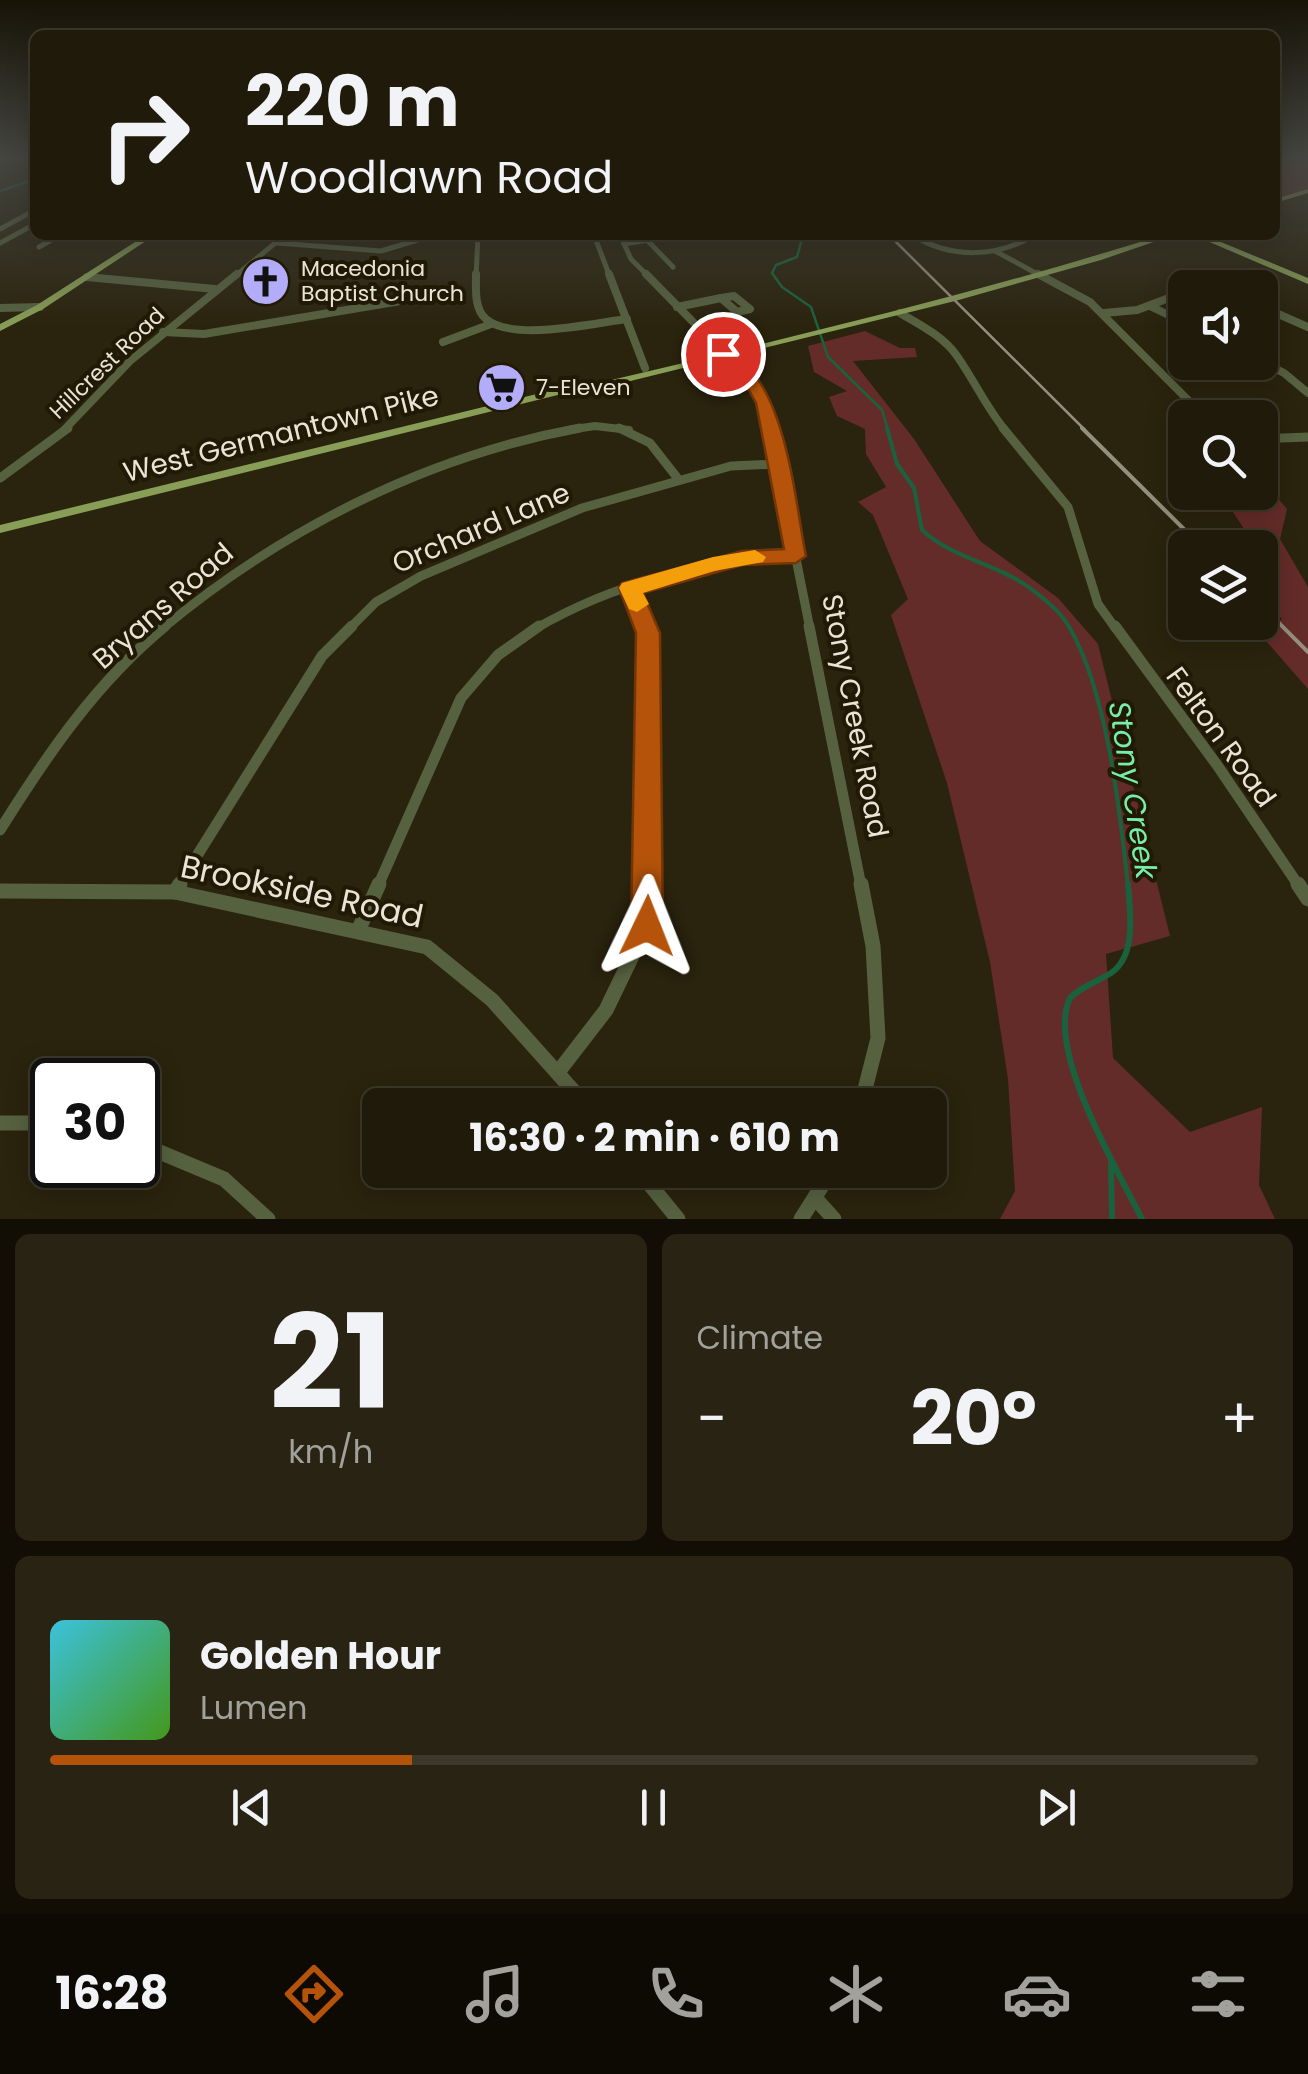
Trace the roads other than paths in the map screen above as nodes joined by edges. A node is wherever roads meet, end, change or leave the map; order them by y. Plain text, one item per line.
1 (28, 214) edge
2 (30, 227) edge
3 (0, 229) edge
4 (51, 240) edge
5 (143, 240) edge
6 (279, 240) edge
7 (417, 240) edge
8 (478, 240) edge
9 (596, 240) edge
10 (622, 240) edge
11 (652, 240) edge
12 (923, 240) edge
13 (1022, 240) edge
14 (1155, 240) edge
15 (1210, 240) edge
16 (648, 241) junction
17 (0, 243) edge
18 (276, 243) junction
19 (624, 244) junction
20 (39, 247) dead end
21 (995, 251) junction
22 (673, 266) dead end
23 (1046, 276) junction
24 (87, 277) junction
25 (1306, 278) edge
26 (215, 290) junction
27 (722, 298) dead end
28 (1168, 299) edge
29 (406, 300) dead end
30 (1150, 306) junction
31 (40, 307) junction
32 (677, 307) junction
33 (0, 308) edge
34 (900, 313) junction
35 (1104, 313) junction
36 (1278, 314) edge
37 (1168, 315) edge
38 (627, 319) junction
39 (491, 324) junction
40 (1308, 327) edge
41 (0, 328) edge
42 (162, 332) junction
43 (443, 342) dead end
44 (723, 354) junction
45 (646, 368) junction
46 (1278, 370) edge
47 (574, 388) junction
48 (1308, 392) edge
49 (1189, 400) edge
50 (1308, 437) edge
51 (1278, 438) edge
52 (777, 464) junction
53 (0, 478) edge
54 (679, 480) junction
55 (0, 529) edge
56 (796, 556) junction
57 (630, 588) junction
58 (0, 830) edge
59 (0, 891) edge
60 (174, 892) junction
61 (1308, 898) edge
62 (358, 930) junction
63 (558, 1072) junction
64 (572, 1088) edge
65 (866, 1088) edge
66 (0, 1124) edge
67 (30, 1124) edge
68 (160, 1152) edge
69 (653, 1188) edge
70 (822, 1188) edge
71 (816, 1199) junction
72 (268, 1219) edge
73 (678, 1219) edge
74 (802, 1219) edge
75 (834, 1219) edge

1 - 3 street
2 - 17 street
4 - 20 street
5 - 24 main road
6 - 18 street, Hillcrest Road
7 - 18 street
8 - 39 street
9 - 38 street
10 - 19 street, Stony Creek Road
11 - 16 street
12 - 21 street
13 - 21 street
14 - 23 main road, West Germantown Pike
15 - 25 main road
16 - 19 street
16 - 22 street
18 - 26 street, Hillcrest Road
19 - 32 street, Stony Creek Road
21 - 23 street
23 - 34 main road, West Germantown Pike
23 - 35 street
24 - 26 street
24 - 31 main road
26 - 42 street, Hillcrest Road
27 - 32 street
28 - 30 street
29 - 42 street
30 - 35 street
30 - 37 street
31 - 33 street
31 - 41 main road
32 - 44 street, Stony Creek Road
34 - 44 main road, West Germantown Pike
34 - 61 street, Felton Road
35 - 49 street
36 - 40 street
38 - 39 street
38 - 45 street
39 - 43 street
42 - 53 street, Hillcrest Road
44 - 45 main road, West Germantown Pike
44 - 47 main road, West Germantown Pike
44 - 52 street, Stony Creek Road
45 - 47 main road, West Germantown Pike
46 - 48 street
47 - 55 main road, West Germantown Pike
50 - 51 street
52 - 54 street, Orchard Lane
52 - 56 street, Stony Creek Road
54 - 58 street, Bryans Road
54 - 60 street, Orchard Lane
56 - 57 street
56 - 65 street, Stony Creek Road
57 - 62 street
57 - 63 street
59 - 60 street, Brookside Road
60 - 62 street, Brookside Road
62 - 63 street, Brookside Road
63 - 64 street, Brookside Road
66 - 67 street
68 - 72 street
69 - 73 street
70 - 71 street
71 - 74 street
71 - 75 street

